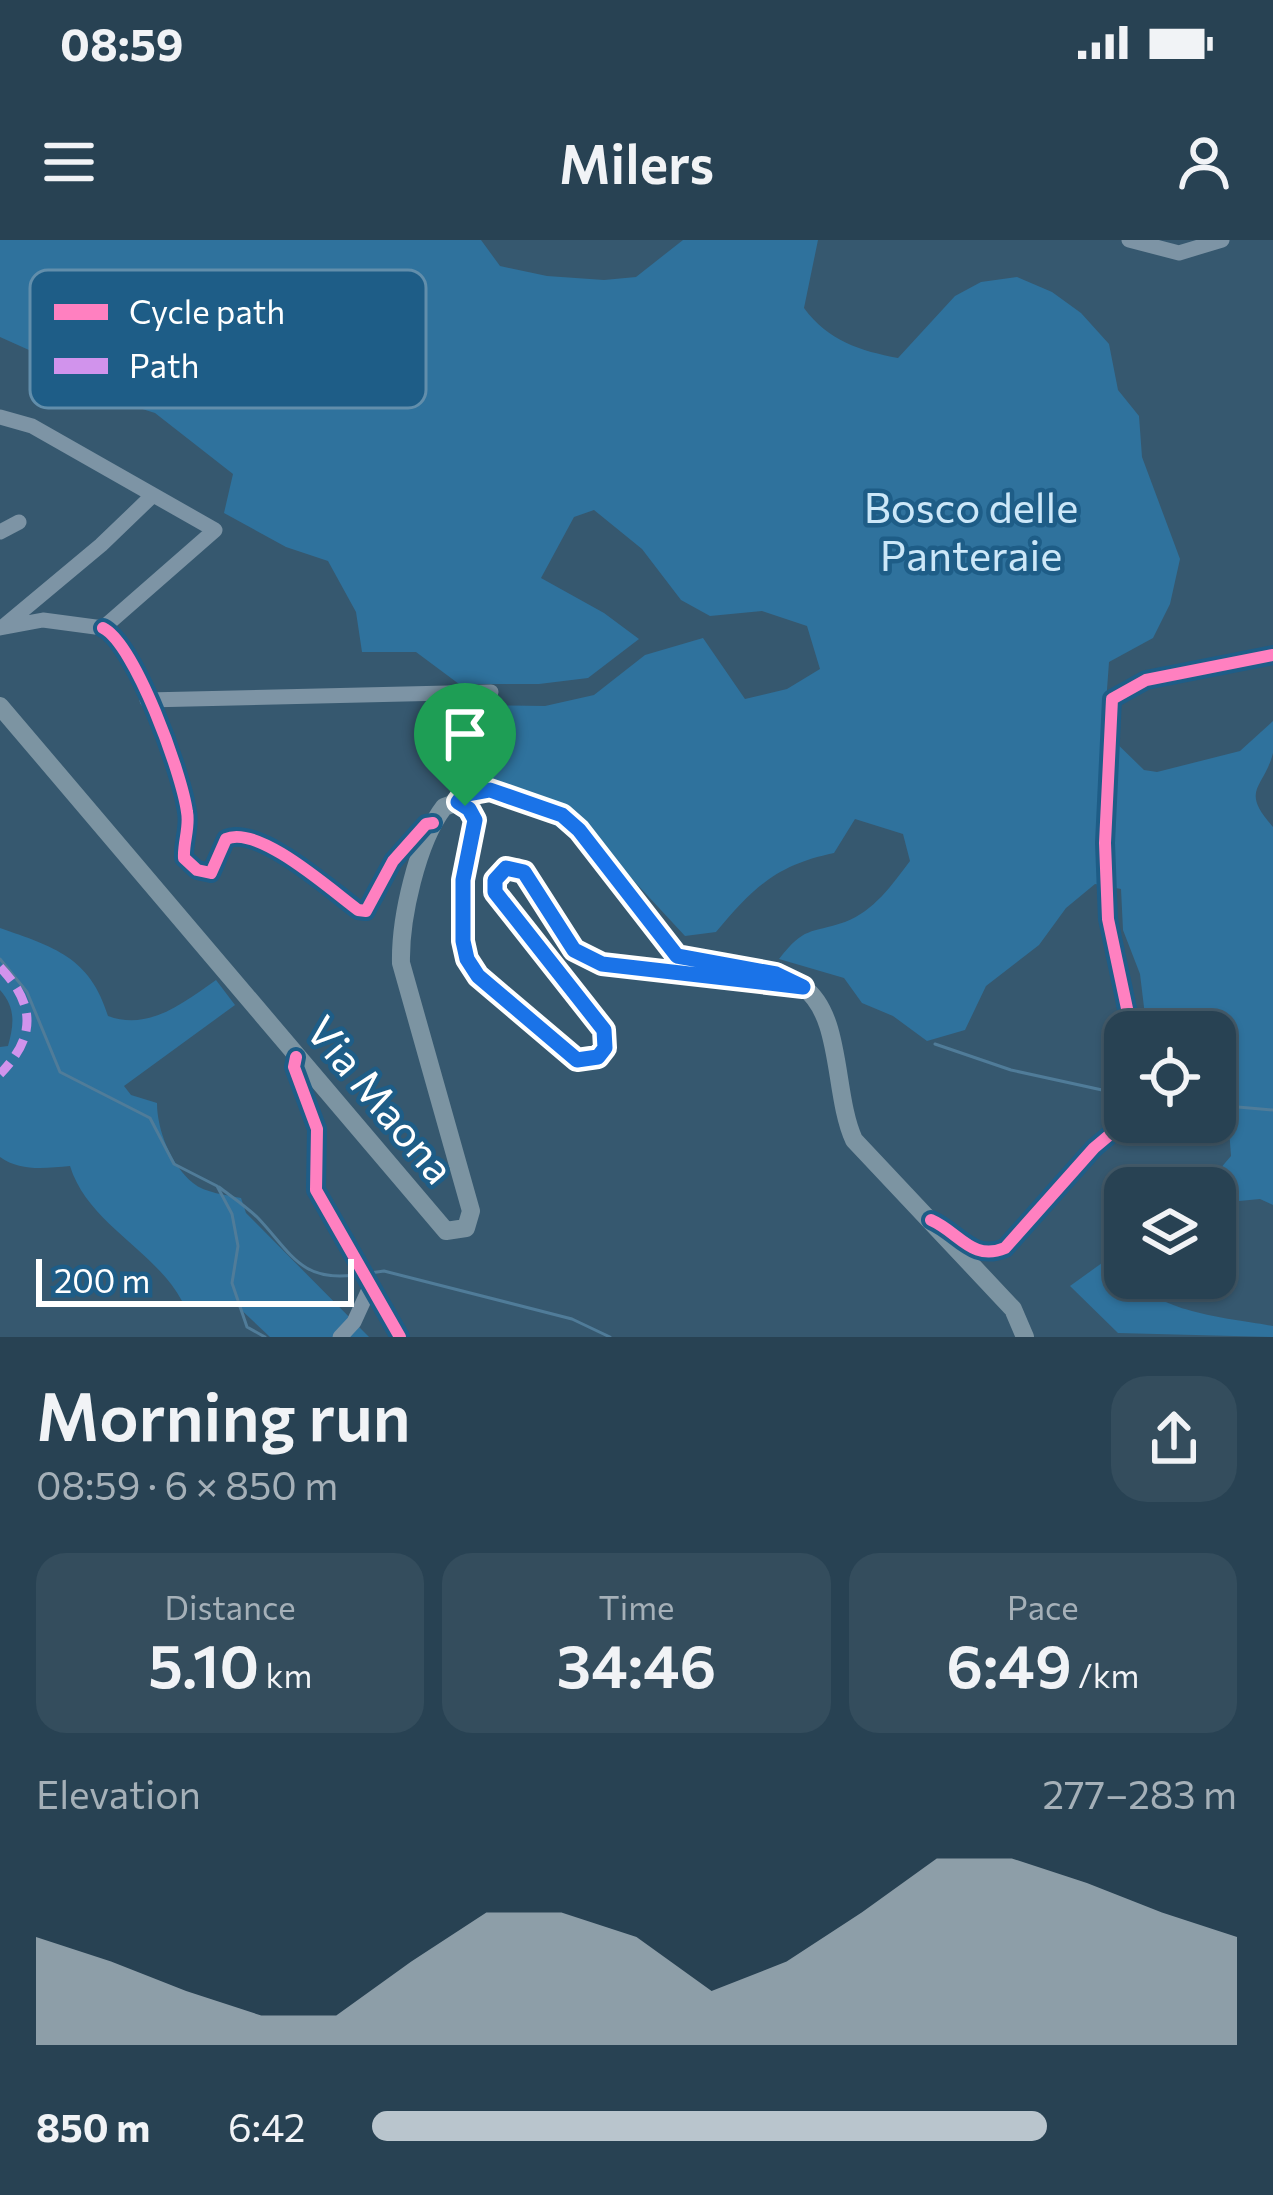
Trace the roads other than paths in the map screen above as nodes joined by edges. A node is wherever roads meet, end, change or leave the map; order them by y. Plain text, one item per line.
1 (1129, 240) edge
2 (1222, 240) edge
3 (0, 417) edge
4 (153, 495) junction
5 (20, 522) dead end
6 (0, 532) edge
7 (1, 628) edge
8 (103, 628) junction
9 (1273, 655) edge
10 (491, 692) dead end
11 (147, 700) junction
12 (0, 706) edge
13 (458, 802) junction
14 (433, 823) junction
15 (803, 987) junction
16 (1128, 1011) edge
17 (296, 1057) junction
18 (1104, 1140) edge
19 (932, 1220) junction
20 (370, 1287) junction
21 (340, 1337) edge
22 (400, 1337) edge
23 (1025, 1337) edge

1 - 2 street
3 - 4 street
4 - 7 street
4 - 8 street
5 - 6 street
7 - 8 street
8 - 11 street
9 - 16 street
10 - 11 street
11 - 14 street
12 - 17 main road, Via Maona
13 - 14 main road
13 - 15 street
13 - 15 main road
14 - 17 main road, Via Maona
15 - 19 main road
17 - 20 street
18 - 19 street
19 - 23 main road
20 - 21 street
20 - 22 street

